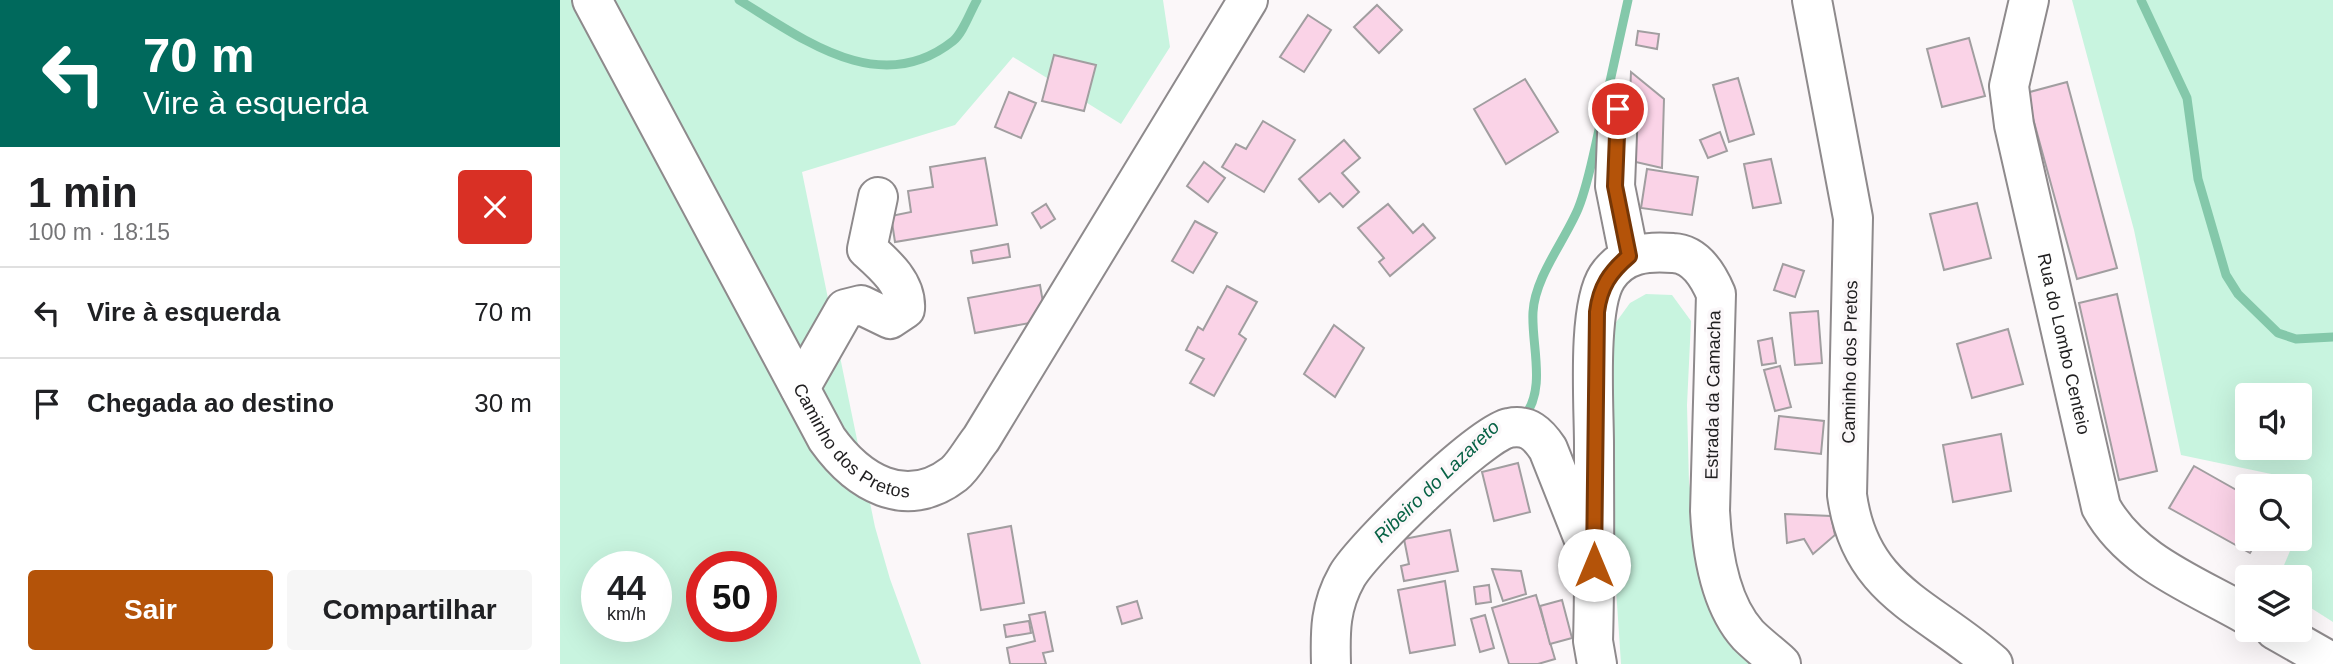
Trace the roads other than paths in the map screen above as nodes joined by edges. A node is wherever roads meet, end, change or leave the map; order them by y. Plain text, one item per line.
1 (592, 0) edge
2 (1248, 0) edge
3 (1812, 0) edge
4 (2029, 0) edge
5 (1618, 109) dead end
6 (878, 197) dead end
7 (1629, 256) junction
8 (800, 388) junction
9 (1594, 565) junction
10 (2235, 608) edge
11 (2296, 642) edge
12 (2333, 663) edge
13 (1331, 664) edge
14 (1597, 664) edge
15 (1781, 664) edge
16 (1993, 664) edge

1 - 8 main road, Caminho dos Pretos
2 - 8 main road, Caminho dos Pretos
3 - 16 main road, Caminho dos Pretos
4 - 10 main road, Rua do Lombo Centeio
5 - 7 main road
6 - 8 main road
7 - 9 main road
7 - 15 main road, Estrada da Camacha
9 - 13 main road
9 - 14 main road
11 - 12 main road

